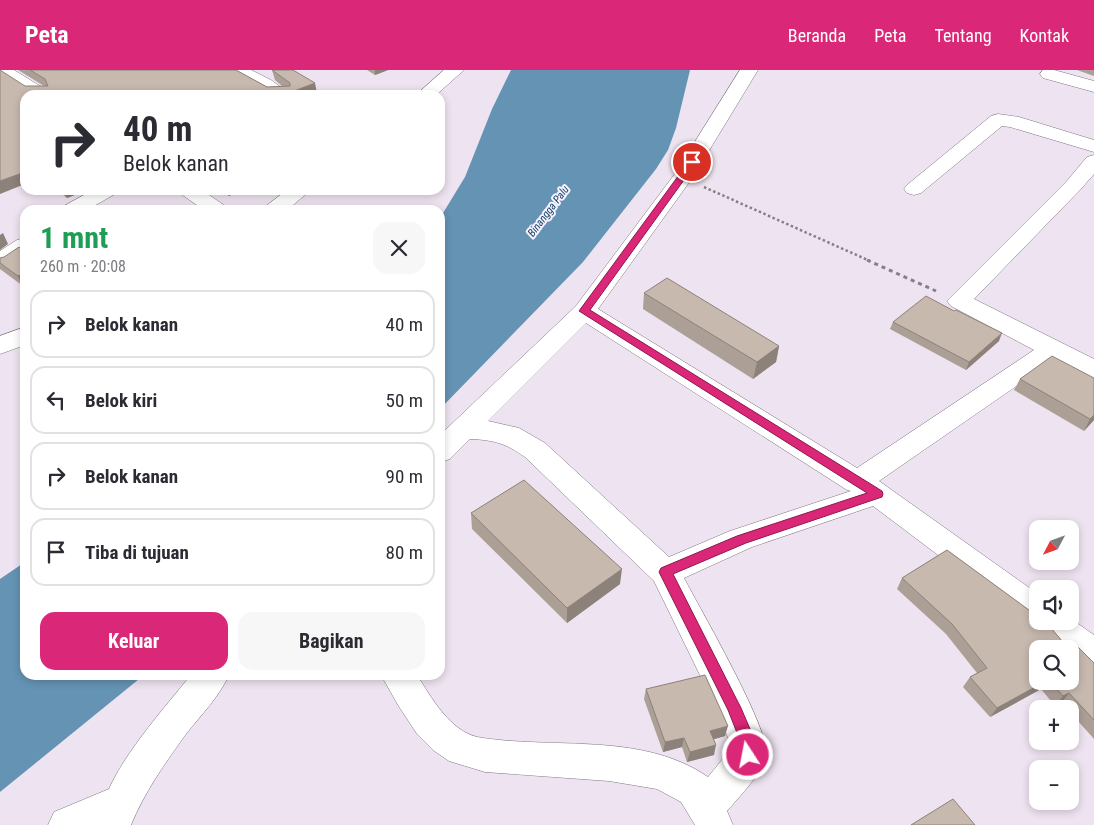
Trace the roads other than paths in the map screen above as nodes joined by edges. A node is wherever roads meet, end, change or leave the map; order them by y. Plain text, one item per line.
1 (2, 70) edge
2 (237, 70) edge
3 (455, 70) edge
4 (749, 70) edge
5 (1050, 74) dead end
6 (1094, 87) edge
7 (34, 90) edge
8 (274, 90) edge
9 (430, 90) edge
10 (1094, 146) edge
11 (1094, 161) edge
12 (914, 190) dead end
13 (99, 195) edge
14 (196, 195) edge
15 (294, 195) edge
16 (80, 205) edge
17 (210, 205) edge
18 (280, 205) edge
19 (20, 248) edge
20 (0, 260) edge
21 (584, 311) junction
22 (20, 337) edge
23 (0, 346) edge
24 (1053, 349) junction
25 (1094, 370) edge
26 (464, 430) junction
27 (445, 447) edge
28 (867, 488) junction
29 (665, 572) junction
30 (1029, 605) edge
31 (1062, 630) edge
32 (1094, 654) edge
33 (208, 680) edge
34 (401, 680) edge
35 (117, 813) edge
36 (710, 816) edge
37 (66, 825) edge

1 - 7 street
2 - 8 street
3 - 9 street
4 - 21 street
5 - 6 street
10 - 12 street
11 - 24 street
13 - 16 street
14 - 17 street
15 - 18 street
19 - 20 street
21 - 26 street
21 - 28 street
22 - 23 street
24 - 25 street
24 - 28 street
26 - 27 street
26 - 29 street
28 - 29 street
28 - 30 street
29 - 36 street
31 - 32 street
33 - 35 street
34 - 36 street
35 - 37 street

